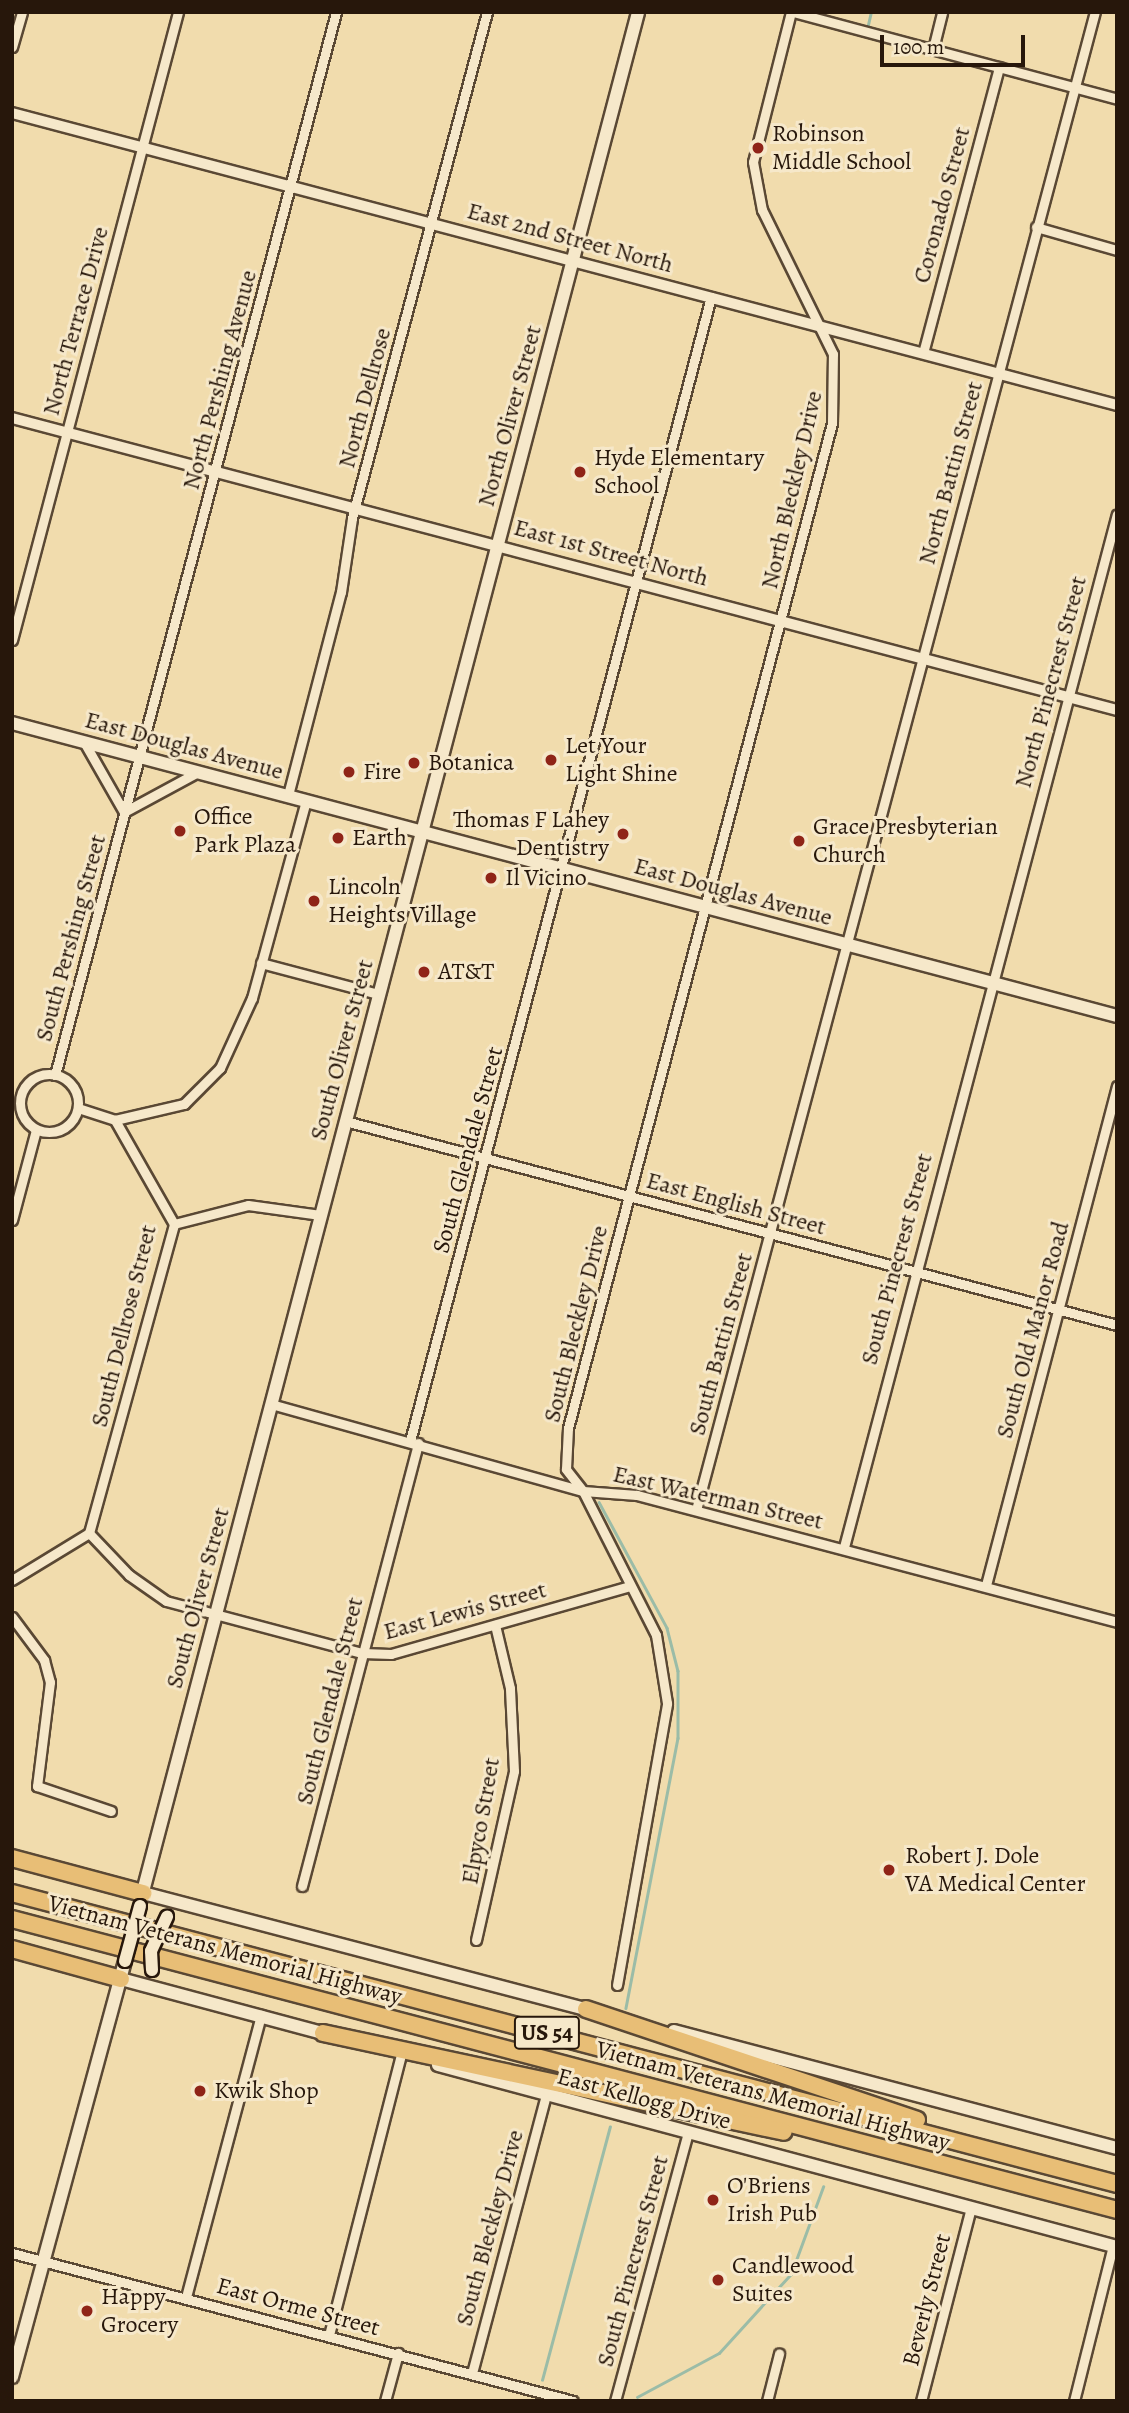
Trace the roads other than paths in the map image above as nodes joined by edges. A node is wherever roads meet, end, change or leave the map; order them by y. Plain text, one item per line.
1 (22, 12) edge
2 (178, 12) edge
3 (336, 12) edge
4 (487, 12) edge
5 (638, 12) edge
6 (792, 12) edge
7 (942, 12) edge
8 (1095, 12) edge
9 (12, 47) edge
10 (933, 49) junction
11 (999, 67) junction
12 (1075, 88) junction
13 (1117, 99) edge
14 (12, 113) edge
15 (142, 147) junction
16 (291, 186) junction
17 (431, 223) junction
18 (1036, 227) junction
19 (1117, 250) edge
20 (573, 260) junction
21 (711, 297) junction
22 (823, 327) junction
23 (923, 354) junction
24 (997, 373) junction
25 (1117, 405) edge
26 (12, 418) edge
27 (66, 432) junction
28 (216, 471) junction
29 (357, 508) junction
30 (1117, 514) edge
31 (498, 544) junction
32 (637, 581) junction
33 (781, 619) junction
34 (12, 640) edge
35 (924, 658) junction
36 (1066, 697) junction
37 (1117, 710) edge
38 (12, 723) edge
39 (84, 742) junction
40 (140, 757) junction
41 (198, 772) junction
42 (288, 795) junction
43 (306, 800) junction
44 (124, 812) junction
45 (421, 830) junction
46 (560, 867) junction
47 (705, 905) junction
48 (846, 944) junction
49 (261, 963) junction
50 (990, 982) junction
51 (378, 994) junction
52 (1117, 1016) edge
53 (55, 1074) junction
54 (1117, 1086) edge
55 (17, 1091) edge
56 (78, 1108) junction
57 (115, 1119) junction
58 (345, 1121) junction
59 (36, 1130) junction
60 (486, 1158) junction
61 (628, 1195) junction
62 (320, 1215) junction
63 (12, 1220) edge
64 (174, 1224) junction
65 (771, 1233) junction
66 (913, 1271) junction
67 (1058, 1309) junction
68 (1117, 1325) edge
69 (271, 1404) junction
70 (414, 1442) junction
71 (583, 1491) junction
72 (696, 1510) junction
73 (89, 1533) junction
74 (844, 1547) junction
75 (12, 1580) edge
76 (986, 1585) junction
77 (629, 1586) junction
78 (216, 1615) junction
79 (12, 1617) edge
80 (1117, 1622) edge
81 (495, 1625) junction
82 (362, 1653) junction
83 (111, 1811) dead end
84 (12, 1858) edge
85 (302, 1886) dead end
86 (12, 1892) edge
87 (141, 1899) junction
88 (195, 1906) junction
89 (12, 1919) edge
90 (476, 1940) dead end
91 (12, 1949) edge
92 (121, 1979) junction
93 (617, 1985) dead end
94 (172, 1991) junction
95 (586, 2009) junction
96 (261, 2015) junction
97 (323, 2033) junction
98 (401, 2055) junction
99 (546, 2094) junction
100 (688, 2132) junction
101 (1117, 2148) edge
102 (1082, 2175) junction
103 (987, 2176) junction
104 (1117, 2184) edge
105 (971, 2208) junction
106 (1117, 2210) edge
107 (1115, 2246) edge
108 (12, 2253) edge
109 (43, 2261) junction
110 (186, 2297) junction
111 (329, 2335) junction
112 (398, 2353) junction
113 (779, 2354) dead end
114 (472, 2373) junction
115 (12, 2376) edge
116 (385, 2401) edge
117 (573, 2401) edge
118 (615, 2401) edge
119 (766, 2401) edge
120 (921, 2401) edge
121 (1074, 2401) edge

1 - 9 street
2 - 15 street, North Terrace Drive
3 - 16 street, North Pershing Avenue
4 - 17 street, North Dellrose
5 - 20 main road, North Oliver Street
6 - 10 street
6 - 22 street, North Bleckley Drive
7 - 10 street
8 - 12 street, North Battin Street
10 - 11 street
11 - 12 street
11 - 23 street, Coronado Street
12 - 13 street
12 - 18 street, North Battin Street
14 - 15 street, East 2nd Street North
15 - 16 street, East 2nd Street North
15 - 27 street, North Terrace Drive
16 - 17 street, East 2nd Street North
16 - 28 street, North Pershing Avenue
17 - 20 street, East 2nd Street North
17 - 29 street, North Dellrose
18 - 19 street
18 - 24 street, North Battin Street
20 - 21 street, East 2nd Street North
20 - 31 main road, North Oliver Street
21 - 22 street, East 2nd Street North
21 - 32 street, South Glendale Street
22 - 23 street, East 2nd Street North
22 - 33 street, North Bleckley Drive
23 - 24 street, East 2nd Street North
24 - 25 street, East 2nd Street North
24 - 35 street, North Battin Street
26 - 27 street, East 1st Street North
27 - 28 street, East 1st Street North
27 - 34 street, North Terrace Drive
28 - 29 street, East 1st Street North
28 - 40 street, North Pershing Avenue
29 - 31 street, East 1st Street North
29 - 42 street, North Dellrose
30 - 36 street, North Pinecrest Street
31 - 32 street, East 1st Street North
31 - 45 main road, North Oliver Street
32 - 33 street, East 1st Street North
32 - 46 street, South Glendale Street
33 - 35 street, East 1st Street North
33 - 47 street, North Bleckley Drive
35 - 36 street, East 1st Street North
35 - 48 street, North Battin Street
36 - 37 street, East 1st Street North
36 - 50 street, North Pinecrest Street
38 - 39 main road, East Douglas Avenue
39 - 40 main road, East Douglas Avenue
39 - 44 street, South Pershing Street
40 - 41 main road, East Douglas Avenue
40 - 44 street, South Pershing Street
41 - 42 main road, East Douglas Avenue
41 - 44 street, South Pershing Street
42 - 43 main road, East Douglas Avenue
43 - 45 main road, East Douglas Avenue
43 - 49 street
44 - 53 street, South Pershing Street
45 - 46 main road, East Douglas Avenue
45 - 51 main road, South Oliver Street
46 - 47 main road, East Douglas Avenue
46 - 60 street, South Glendale Street
47 - 48 main road, East Douglas Avenue
47 - 61 street, South Bleckley Drive
48 - 50 main road, East Douglas Avenue
48 - 65 street, South Battin Street
49 - 51 street
49 - 57 street
50 - 52 main road, East Douglas Avenue
50 - 66 street, South Pinecrest Street
51 - 58 main road, South Oliver Street
53 - 55 street
53 - 56 street
54 - 67 street, South Old Manor Road
55 - 59 street
56 - 57 street
56 - 59 street
57 - 64 street, South Dellrose Street
58 - 60 street, East English Street
58 - 62 main road, South Oliver Street
59 - 63 street
60 - 61 street, East English Street
60 - 70 street, South Glendale Street
61 - 65 street, East English Street
61 - 71 street, South Bleckley Drive
62 - 64 street
62 - 69 main road, South Oliver Street
64 - 73 street, South Dellrose Street
65 - 66 street, East English Street
65 - 72 street, South Battin Street
66 - 67 street, East English Street
66 - 74 street, South Pinecrest Street
67 - 68 street, East English Street
67 - 76 street, South Old Manor Road
69 - 70 street, East Waterman Street
69 - 78 main road, South Oliver Street
70 - 71 street, East Waterman Street
70 - 82 street, South Glendale Street
71 - 72 street, East Waterman Street
71 - 77 street, South Bleckley Drive
72 - 74 street, East Waterman Street
73 - 75 street
73 - 78 street, East Lewis Street
74 - 76 street, East Waterman Street
76 - 80 street, East Waterman Street
77 - 81 street, East Lewis Street
77 - 93 street, South Bleckley Drive
78 - 82 street, East Lewis Street
78 - 87 main road, South Oliver Street
79 - 83 street
81 - 82 street, East Lewis Street
81 - 90 street, Elpyco Street
82 - 85 street, South Glendale Street
84 - 87 highway
86 - 102 highway, Vietnam Veterans Memorial Highway / US 54
87 - 88 main road
87 - 92 main road, South Oliver Street, bridge
88 - 94 main road, bridge
88 - 95 main road
89 - 103 highway, Vietnam Veterans Memorial Highway / US 54
91 - 92 highway
92 - 94 main road, East Kellogg Drive
92 - 109 main road, South Oliver Street
94 - 96 main road, East Kellogg Drive
95 - 101 main road
95 - 102 highway
96 - 97 main road, East Kellogg Drive
96 - 110 street
97 - 98 main road, East Kellogg Drive
97 - 103 highway
98 - 99 main road, East Kellogg Drive
98 - 111 street
99 - 100 main road, East Kellogg Drive
99 - 114 street, South Bleckley Drive
100 - 105 main road, East Kellogg Drive
100 - 118 street, South Pinecrest Street
102 - 104 highway, Vietnam Veterans Memorial Highway / US 54
103 - 106 highway, Vietnam Veterans Memorial Highway / US 54
105 - 107 main road, East Kellogg Drive
105 - 120 street, Beverly Street
107 - 121 street
108 - 109 street, East Orme Street
109 - 110 street, East Orme Street
109 - 115 main road, South Oliver Street
110 - 111 street, East Orme Street
111 - 112 street, East Orme Street
112 - 114 street, East Orme Street
112 - 116 street
113 - 119 street
114 - 117 street, East Orme Street

